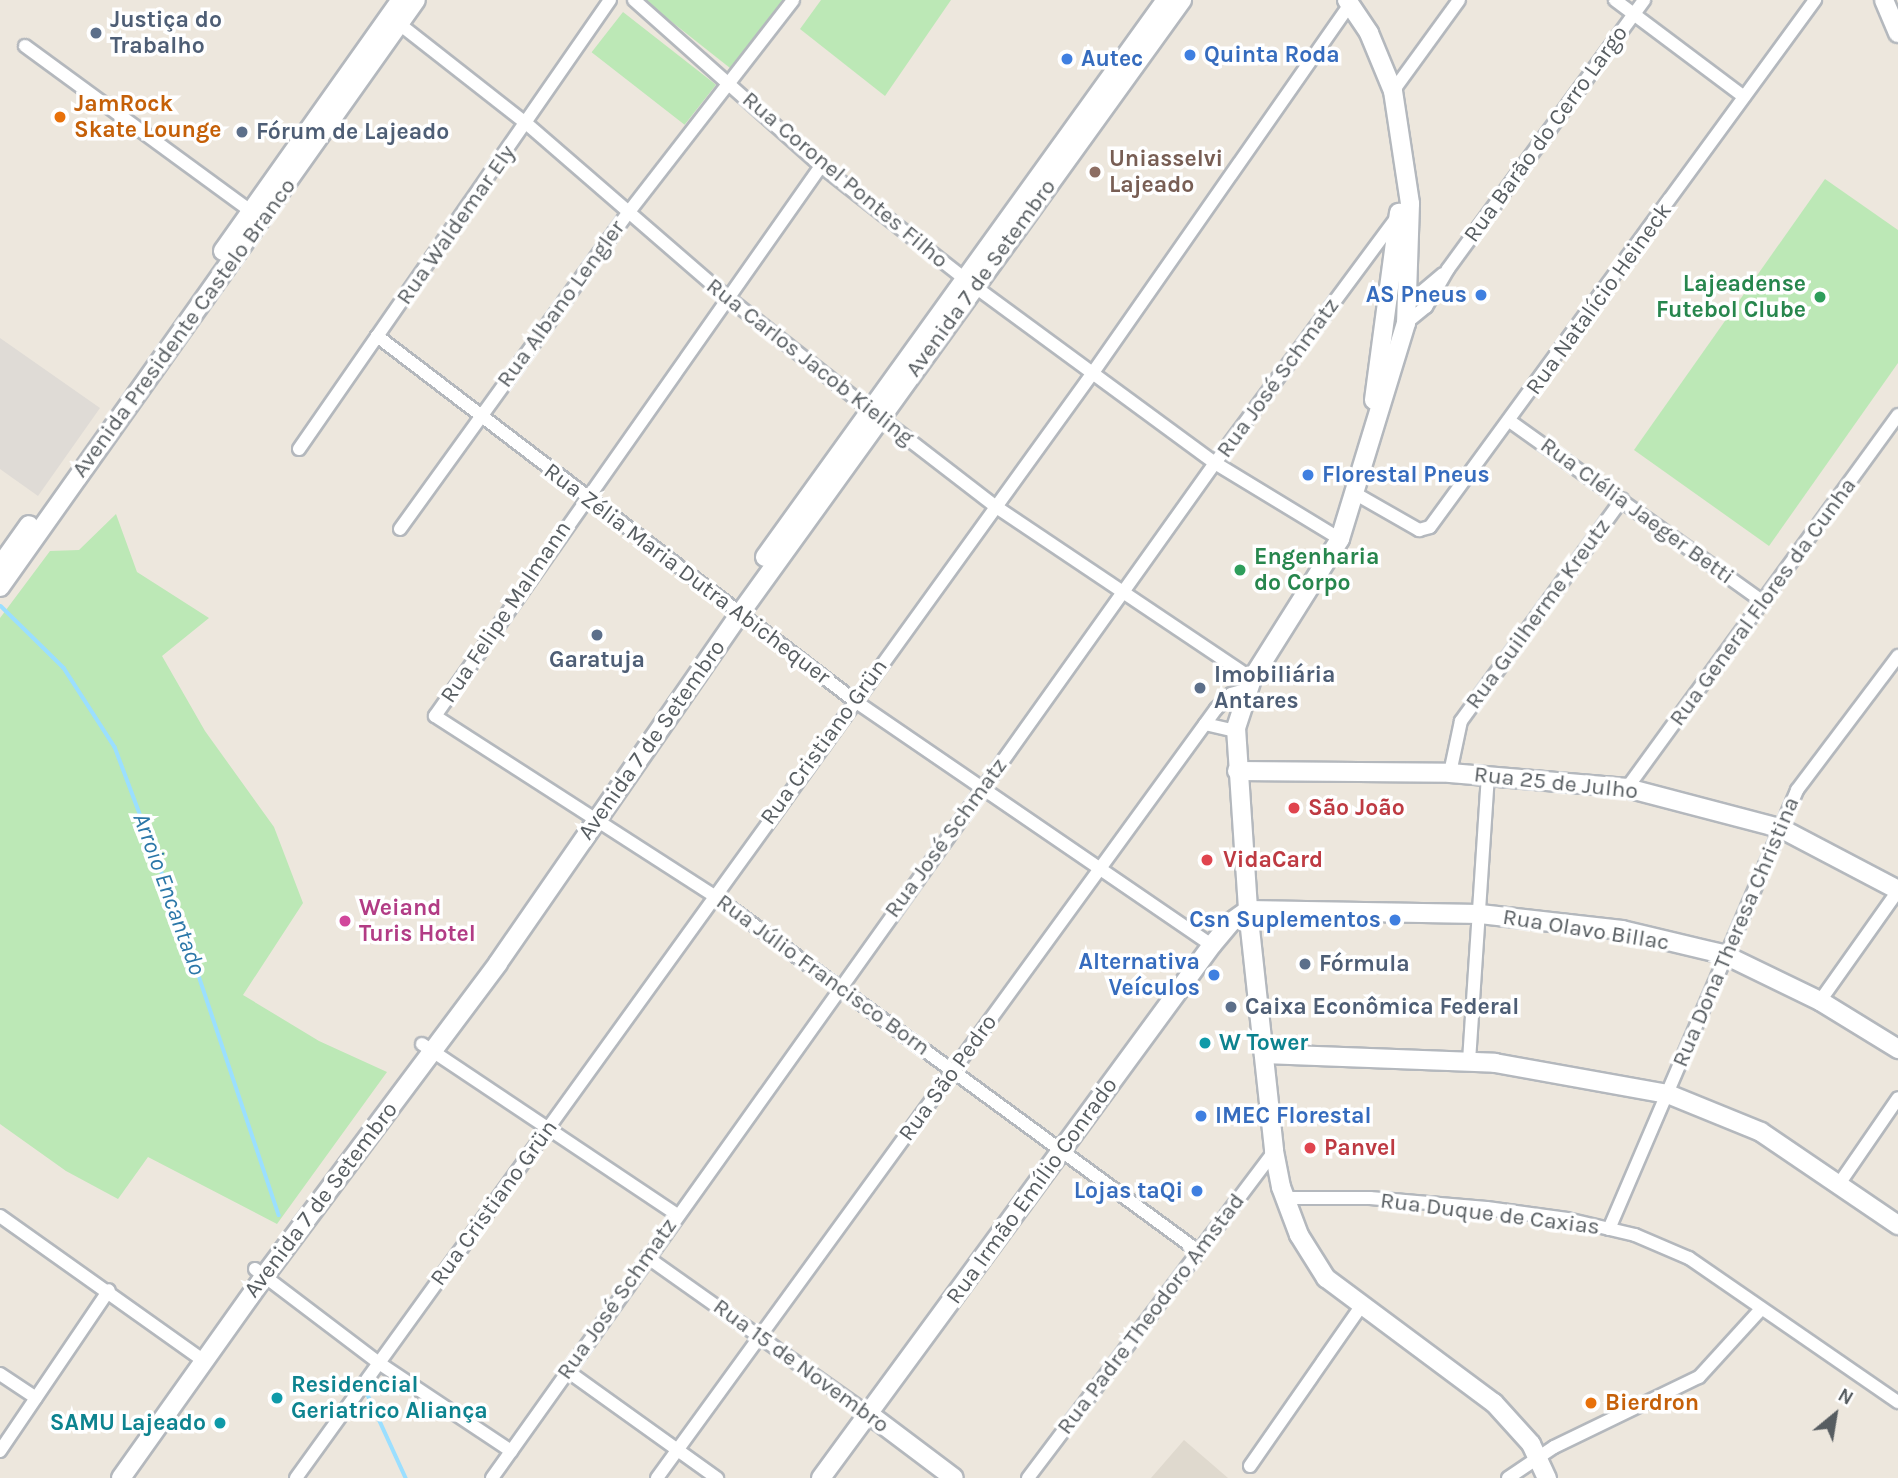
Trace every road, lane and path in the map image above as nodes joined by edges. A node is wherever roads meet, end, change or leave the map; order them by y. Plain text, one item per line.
1 (401, 0) edge
2 (416, 0) edge
3 (610, 0) edge
4 (634, 0) edge
5 (793, 0) edge
6 (1460, 0) edge
7 (1615, 0) edge
8 (1644, 0) edge
9 (1815, 0) edge
10 (1884, 0) edge
11 (1348, 2) edge
12 (1170, 5) edge
13 (1634, 14) junction
14 (395, 20) junction
15 (1898, 33) edge
16 (25, 46) dead end
17 (729, 83) junction
18 (1393, 90) junction
19 (1744, 97) junction
20 (527, 124) junction
21 (821, 166) junction
22 (1404, 210) junction
23 (628, 213) junction
24 (256, 215) junction
25 (968, 282) junction
26 (727, 297) junction
27 (1386, 314) junction
28 (1406, 314) junction
29 (377, 336) junction
30 (1092, 374) junction
31 (875, 413) junction
32 (1898, 415) edge
33 (478, 416) junction
34 (1511, 422) junction
35 (102, 432) junction
36 (299, 449) dead end
37 (1366, 459) junction
38 (1215, 463) junction
39 (1356, 494) junction
40 (584, 498) junction
41 (1622, 499) junction
42 (995, 506) junction
43 (400, 529) dead end
44 (1340, 540) junction
45 (0, 566) edge
46 (0, 587) edge
47 (1122, 594) junction
48 (1763, 602) junction
49 (734, 612) junction
50 (1898, 656) edge
51 (1250, 684) junction
52 (855, 701) junction
53 (435, 716) joint
54 (1205, 724) junction
55 (1236, 732) junction
56 (1237, 771) junction
57 (1450, 773) junction
58 (1488, 774) junction
59 (1627, 788) junction
60 (980, 790) junction
61 (590, 819) junction
62 (1780, 828) junction
63 (1102, 870) junction
64 (1898, 891) edge
65 (713, 895) junction
66 (1248, 910) junction
67 (1480, 914) junction
68 (1212, 945) junction
69 (1723, 954) junction
70 (839, 986) junction
71 (1820, 1001) junction
72 (427, 1048) junction
73 (1898, 1049) edge
74 (1264, 1054) junction
75 (1469, 1061) junction
76 (953, 1069) junction
77 (1668, 1094) junction
78 (1898, 1098) edge
79 (546, 1131) junction
80 (1060, 1151) junction
81 (1274, 1151) junction
82 (1839, 1184) junction
83 (1284, 1198) junction
84 (677, 1215) junction
85 (0, 1216) edge
86 (1898, 1225) edge
87 (1609, 1229) junction
88 (1198, 1251) junction
89 (647, 1257) junction
90 (260, 1272) junction
91 (109, 1290) junction
92 (1362, 1305) junction
93 (1761, 1309) junction
94 (760, 1335) junction
95 (198, 1358) junction
96 (379, 1363) junction
97 (566, 1370) junction
98 (0, 1374) edge
99 (36, 1398) junction
100 (1898, 1402) edge
101 (162, 1410) junction
102 (869, 1414) junction
103 (678, 1450) junction
104 (0, 1451) edge
105 (511, 1451) junction
106 (1539, 1457) junction
107 (1250, 1466) dead end
108 (107, 1478) edge
109 (121, 1478) edge
110 (296, 1478) edge
111 (492, 1478) edge
112 (657, 1478) edge
113 (717, 1478) edge
114 (821, 1478) edge
115 (954, 1478) edge
116 (1028, 1478) edge
117 (1508, 1478) edge
118 (1547, 1478) edge

1 - 14 main road, Avenida Presidente Castelo Branco
2 - 14 main road, Avenida Presidente Castelo Branco
3 - 20 street, Rua Waldemar Ely
4 - 17 street, Rua Coronel Pontes Filho
5 - 17 street, Rua Albano Lengler
6 - 18 street
7 - 13 street
8 - 13 street, Rua Barão do Cerro Largo
9 - 19 street, Rua Natalício Heineck
10 - 15 main road
11 - 18 main road
11 - 30 street, Rua Cristiano Grün
12 - 25 main road, Avenida 7 de Setembro
13 - 19 street
13 - 28 street, Rua Barão do Cerro Largo
14 - 20 street, Rua Carlos Jacob Kieling
14 - 24 main road, Avenida Presidente Castelo Branco
16 - 24 street
17 - 21 street, Rua Coronel Pontes Filho
17 - 23 street, Rua Albano Lengler
18 - 22 main road
19 - 34 street, Rua Natalício Heineck
20 - 23 street, Rua Carlos Jacob Kieling
20 - 29 street, Rua Waldemar Ely
21 - 25 street, Rua Coronel Pontes Filho
21 - 26 street, Rua Felipe Malmann
22 - 27 main road
22 - 28 main road
22 - 38 street, Rua José Schmatz
23 - 26 street, Rua Carlos Jacob Kieling
23 - 33 street, Rua Albano Lengler
24 - 35 main road, Avenida Presidente Castelo Branco
25 - 30 street, Rua Coronel Pontes Filho
25 - 31 main road, Avenida 7 de Setembro
26 - 31 street, Rua Carlos Jacob Kieling
26 - 40 street, Rua Felipe Malmann
27 - 28 main road
27 - 37 main road
28 - 37 main road
29 - 33 street, Rua Zélia Maria Dutra Abichequer
29 - 36 street, Rua Waldemar Ely
30 - 38 street, Rua Coronel Pontes Filho
30 - 42 street, Rua Cristiano Grün
31 - 42 street, Rua Carlos Jacob Kieling
31 - 49 main road, Avenida 7 de Setembro
32 - 48 street, Rua General Flores da Cunha
33 - 40 street, Rua Zélia Maria Dutra Abichequer
33 - 43 street, Rua Albano Lengler
34 - 39 street, Rua Natalício Heineck
34 - 41 street, Rua Clélia Jaeger Betti
35 - 45 main road, Avenida Presidente Castelo Branco
35 - 46 main road, Avenida Presidente Castelo Branco
37 - 39 main road
38 - 44 street, Rua Coronel Pontes Filho
38 - 47 street, Rua José Schmatz
39 - 44 main road
40 - 49 street, Rua Zélia Maria Dutra Abichequer
40 - 53 street, Rua Felipe Malmann
41 - 48 street, Rua Clélia Jaeger Betti
41 - 57 street, Rua Guilherme Kreutz
42 - 47 street, Rua Carlos Jacob Kieling
42 - 52 street, Rua Cristiano Grün
44 - 51 main road
47 - 51 street, Rua Carlos Jacob Kieling
47 - 60 street, Rua José Schmatz
48 - 59 street, Rua General Flores da Cunha
49 - 52 street, Rua Zélia Maria Dutra Abichequer
49 - 61 main road, Avenida 7 de Setembro
50 - 62 street, Rua Dona Theresa Christina
51 - 54 street, Rua São Pedro
51 - 55 main road
52 - 60 street, Rua Zélia Maria Dutra Abichequer
52 - 65 street, Rua Cristiano Grün
53 - 61 street, Rua Júlio Francisco Born
54 - 55 street
54 - 63 street, Rua São Pedro
55 - 56 main road
56 - 57 main road, Rua 25 de Julho
56 - 66 main road
57 - 58 main road, Rua 25 de Julho
58 - 59 main road, Rua 25 de Julho
58 - 67 street
59 - 62 main road, Rua 25 de Julho
60 - 63 street, Rua Zélia Maria Dutra Abichequer
60 - 70 street, Rua José Schmatz
61 - 65 street, Rua Júlio Francisco Born
61 - 72 main road, Avenida 7 de Setembro
62 - 64 main road, Rua 25 de Julho
62 - 69 street, Rua Dona Theresa Christina
63 - 68 street, Rua Zélia Maria Dutra Abichequer
63 - 76 street, Rua São Pedro
64 - 71 street
65 - 70 street, Rua Júlio Francisco Born
65 - 79 street, Rua Cristiano Grün
66 - 67 main road, Rua Olavo Billac
66 - 68 main road, Rua Irmão Emílio Conrado
66 - 74 main road
67 - 69 main road, Rua Olavo Billac
67 - 75 street
68 - 80 main road, Rua Irmão Emílio Conrado
69 - 71 main road, Rua Olavo Billac
69 - 77 street, Rua Dona Theresa Christina
70 - 76 street, Rua Júlio Francisco Born
70 - 84 street, Rua José Schmatz
71 - 73 main road, Rua Olavo Billac
72 - 79 street
72 - 90 main road, Avenida 7 de Setembro
74 - 75 main road
74 - 81 main road
75 - 77 main road
76 - 80 street, Rua Júlio Francisco Born
76 - 94 street, Rua São Pedro
77 - 82 main road
77 - 87 street, Rua Dona Theresa Christina
78 - 82 street
79 - 84 street
79 - 96 street, Rua Cristiano Grün
80 - 88 street, Rua Júlio Francisco Born
80 - 102 main road, Rua Irmão Emílio Conrado
81 - 83 main road
81 - 88 street, Rua Padre Theodoro Amstad
82 - 86 main road
83 - 87 street, Rua Duque de Caxias
83 - 92 main road
84 - 89 street, Rua José Schmatz
85 - 91 street
87 - 93 street, Rua Duque de Caxias
88 - 116 street, Rua Padre Theodoro Amstad
89 - 94 street, Rua 15 de Novembro
89 - 97 street, Rua José Schmatz
90 - 95 main road, Avenida 7 de Setembro
90 - 96 street
91 - 95 street
91 - 99 street
92 - 106 main road
92 - 107 street
93 - 100 street, Rua Duque de Caxias
93 - 106 street
94 - 102 street, Rua 15 de Novembro
94 - 103 street, Rua São Pedro
95 - 101 main road, Avenida 7 de Setembro
96 - 105 street
96 - 110 street, Rua Cristiano Grün
97 - 103 street
97 - 105 street, Rua José Schmatz
98 - 99 street
99 - 104 street
101 - 108 main road, Avenida 7 de Setembro
101 - 109 main road, Avenida 7 de Setembro
102 - 114 main road, Rua Irmão Emílio Conrado
102 - 115 main road, Rua 15 de Novembro
103 - 112 street, Rua São Pedro
103 - 113 street
105 - 111 street, Rua José Schmatz
106 - 117 street
106 - 118 main road

